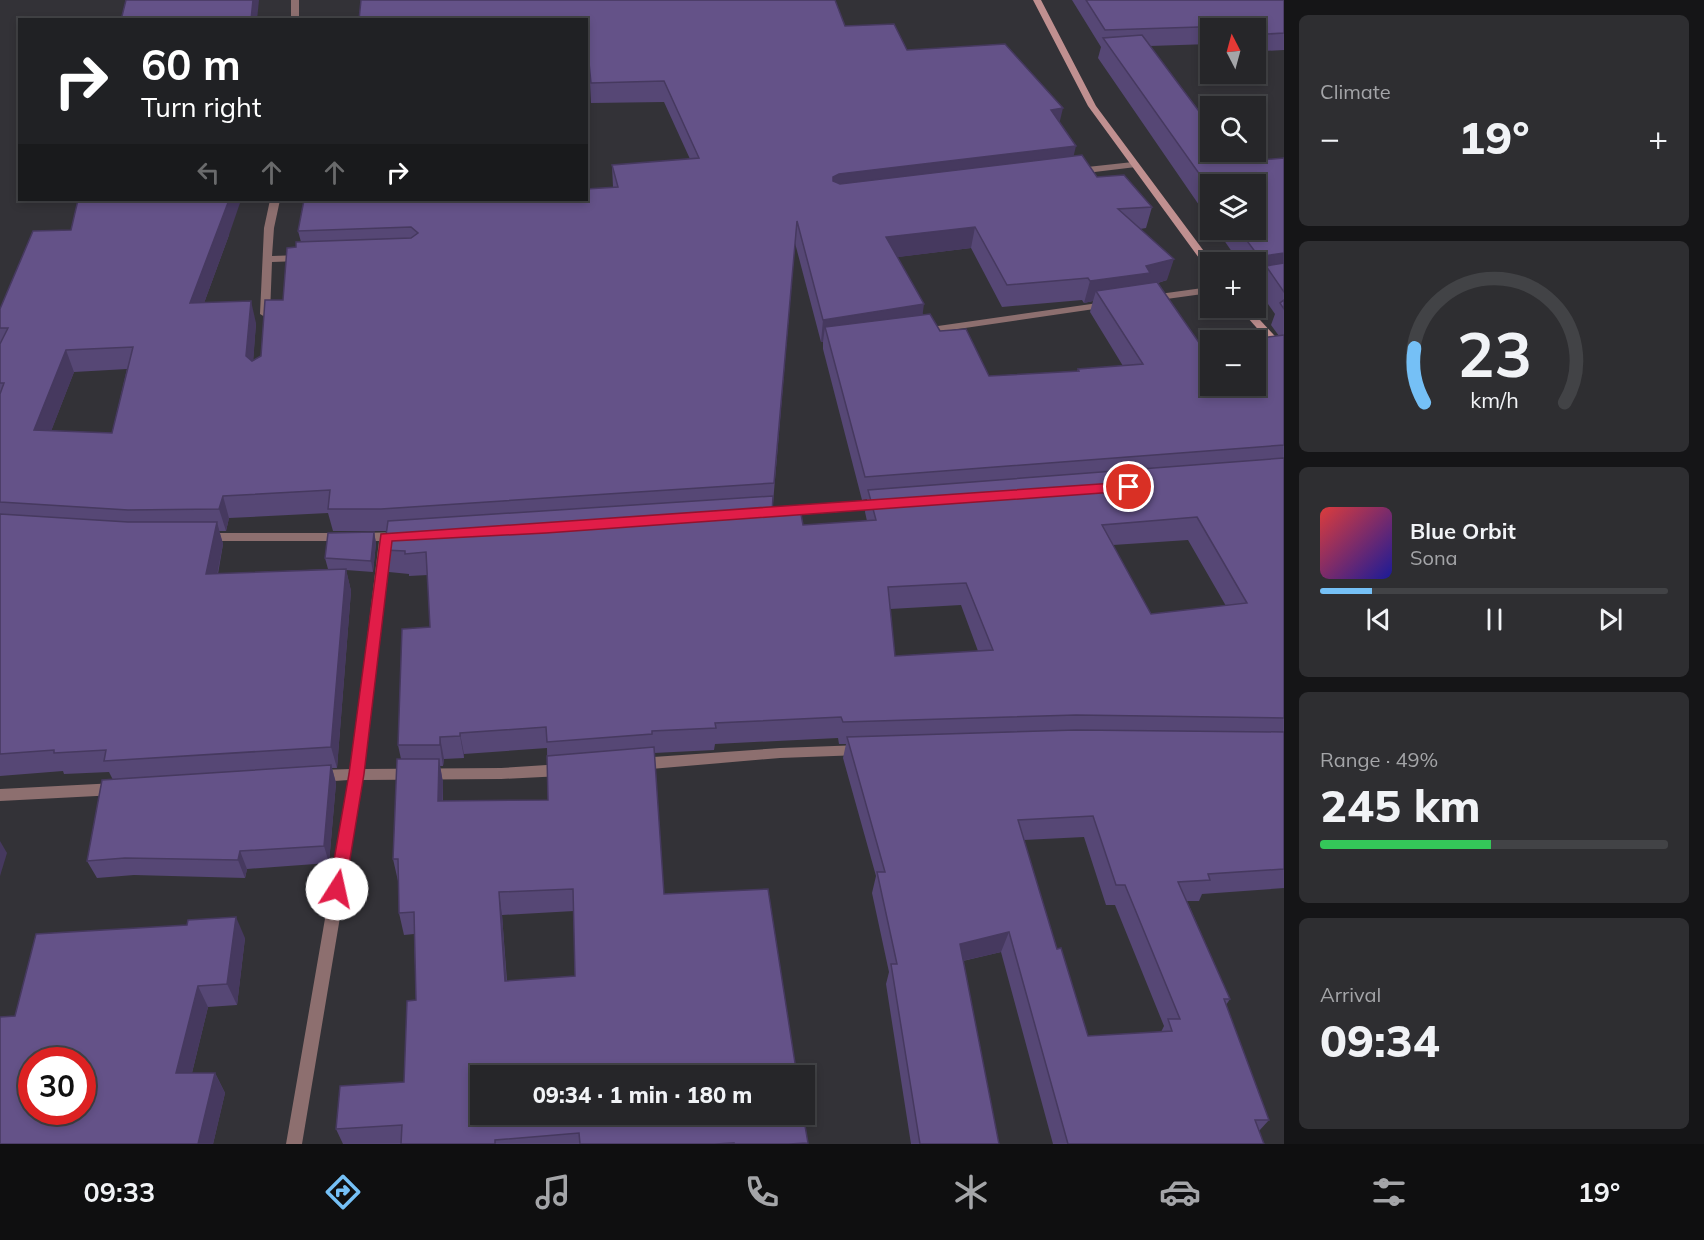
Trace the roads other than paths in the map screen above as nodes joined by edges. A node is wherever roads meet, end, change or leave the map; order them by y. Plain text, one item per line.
1 (295, 0) edge
2 (1037, 0) edge
3 (296, 18) edge
4 (1133, 165) junction
5 (1062, 173) edge
6 (275, 201) edge
7 (1200, 254) edge
8 (313, 257) edge
9 (268, 259) junction
10 (1284, 278) edge
11 (1266, 281) edge
12 (1200, 291) edge
13 (1140, 300) edge
14 (1117, 303) edge
15 (1253, 318) edge
16 (264, 330) edge
17 (907, 333) edge
18 (1284, 352) edge
19 (887, 505) edge
20 (746, 514) edge
21 (408, 536) edge
22 (196, 537) edge
23 (386, 537) junction
24 (876, 750) edge
25 (620, 766) edge
26 (574, 769) edge
27 (357, 774) junction
28 (301, 777) edge
29 (135, 788) edge
30 (0, 795) edge
31 (294, 1144) edge

1 - 3 street
2 - 4 street
4 - 5 street
4 - 7 street
6 - 9 street
8 - 9 street
9 - 16 street
10 - 11 street
12 - 13 street
14 - 17 street
15 - 18 street
19 - 20 street
21 - 23 street
22 - 23 street
23 - 27 street
24 - 25 street
26 - 27 street
27 - 28 street
27 - 31 street
29 - 30 street

